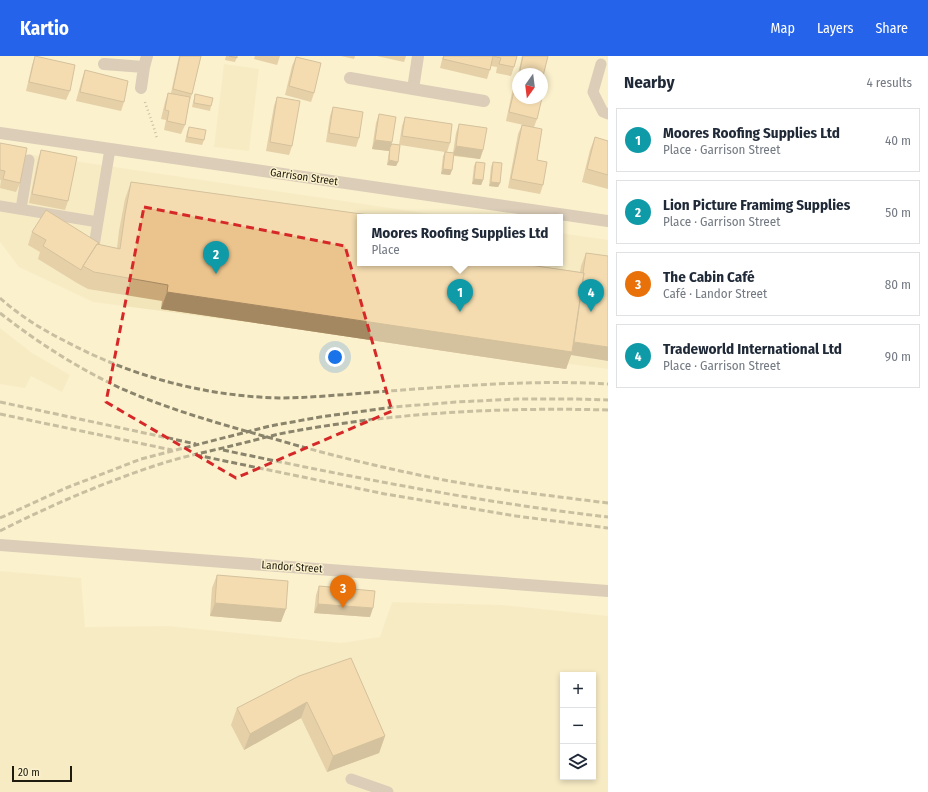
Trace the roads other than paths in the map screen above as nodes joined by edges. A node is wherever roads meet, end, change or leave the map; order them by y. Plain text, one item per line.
1 (418, 56) edge
2 (146, 61) edge
3 (104, 64) dead end
4 (601, 64) dead end
5 (350, 78) dead end
6 (141, 88) road end
7 (414, 89) junction
8 (484, 101) dead end
9 (608, 114) edge
10 (0, 133) edge
11 (110, 149) junction
12 (29, 160) dead end
13 (0, 206) edge
14 (21, 209) junction
15 (559, 214) edge
16 (563, 215) edge
17 (608, 221) edge
18 (98, 222) junction
19 (94, 246) edge
20 (0, 545) edge
21 (608, 591) edge
22 (352, 779) dead end
23 (388, 792) edge

1 - 7 street
2 - 3 street
2 - 6 street
4 - 9 lane
5 - 7 street
7 - 8 street
10 - 11 street, Garrison Street
11 - 15 street, Garrison Street
11 - 18 lane
12 - 14 lane
13 - 14 lane
14 - 18 lane
16 - 17 street, Garrison Street
18 - 19 lane
20 - 21 street, Landor Street
22 - 23 lane

